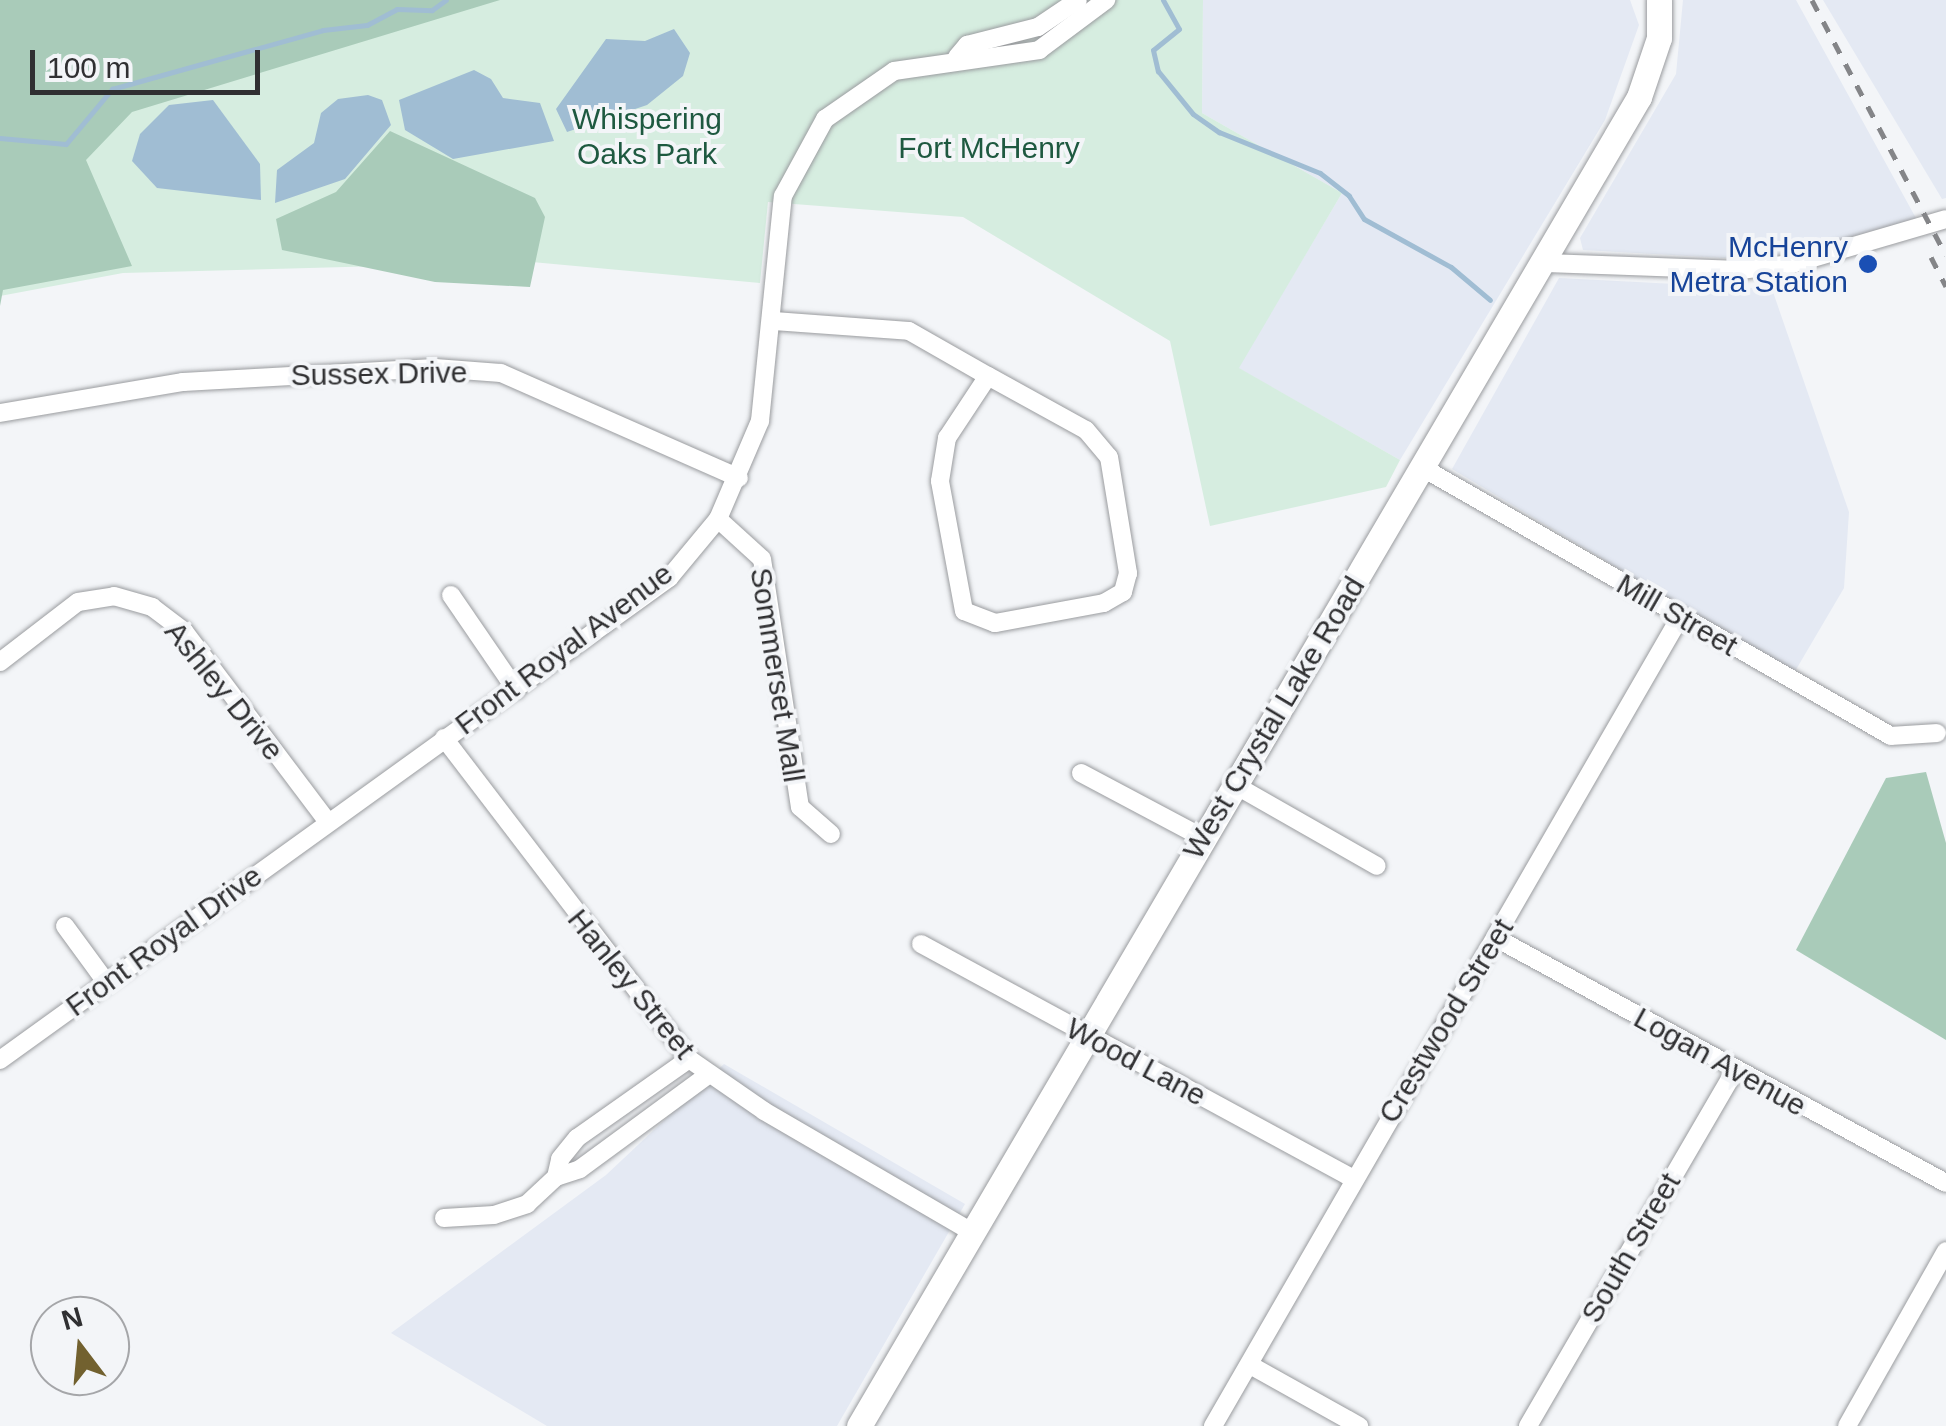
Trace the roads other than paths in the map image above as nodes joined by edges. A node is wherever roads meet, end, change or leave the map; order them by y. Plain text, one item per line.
1 (1078, 0) edge
2 (1106, 0) edge
3 (1659, 0) edge
4 (957, 57) junction
5 (1946, 219) edge
6 (1546, 263) junction
7 (774, 321) junction
8 (988, 376) junction
9 (0, 414) edge
10 (1423, 468) junction
11 (739, 478) junction
12 (718, 519) junction
13 (451, 594) dead end
14 (1680, 617) junction
15 (0, 662) edge
16 (516, 690) junction
17 (1937, 733) dead end
18 (444, 738) junction
19 (1081, 772) dead end
20 (1235, 785) junction
21 (328, 822) junction
22 (831, 834) dead end
23 (1203, 838) junction
24 (1377, 866) dead end
25 (65, 926) dead end
26 (1496, 938) junction
27 (921, 944) dead end
28 (106, 982) junction
29 (1085, 1034) junction
30 (689, 1058) junction
31 (0, 1060) edge
32 (1735, 1071) junction
33 (708, 1075) junction
34 (556, 1177) junction
35 (1352, 1178) junction
36 (1946, 1183) edge
37 (444, 1218) dead end
38 (974, 1233) junction
39 (1946, 1251) edge
40 (1250, 1365) junction
41 (860, 1426) edge
42 (1213, 1426) edge
43 (1359, 1426) edge
44 (1528, 1426) edge
45 (1847, 1426) edge

1 - 4 street, Front Royal Avenue
2 - 4 street, Front Royal Avenue
3 - 6 street, West Crystal Lake Road
4 - 7 street, Front Royal Avenue
5 - 6 street
6 - 10 street, West Crystal Lake Road
7 - 8 street
7 - 11 street, Front Royal Avenue
8 - 8 street
9 - 11 street, Sussex Drive
10 - 14 street, Mill Street
10 - 20 street, West Crystal Lake Road
11 - 12 street, Front Royal Avenue
12 - 16 street, Front Royal Avenue
12 - 22 street, Sommerset Mall
13 - 16 street
14 - 17 street, Mill Street
14 - 26 street, Crestwood Street
15 - 21 street, Ashley Drive
16 - 18 street, Front Royal Avenue
18 - 21 street, Front Royal Avenue
18 - 30 street, Hanley Street
19 - 23 street
20 - 23 street, West Crystal Lake Road
20 - 24 street
21 - 28 street, Front Royal Drive
23 - 29 street, West Crystal Lake Road
25 - 28 street
26 - 32 street, Logan Avenue
26 - 35 street, Crestwood Street
27 - 29 street, Wood Lane
28 - 31 street, Front Royal Drive
29 - 35 street, Wood Lane
29 - 38 street, West Crystal Lake Road
30 - 33 street, Hanley Street
30 - 34 street
32 - 36 street, Logan Avenue
32 - 44 street, South Street
33 - 34 street
33 - 38 street, Hanley Street
34 - 37 street
35 - 40 street, Crestwood Street
38 - 41 street, West Crystal Lake Road
39 - 45 street
40 - 42 street, Crestwood Street
40 - 43 street

